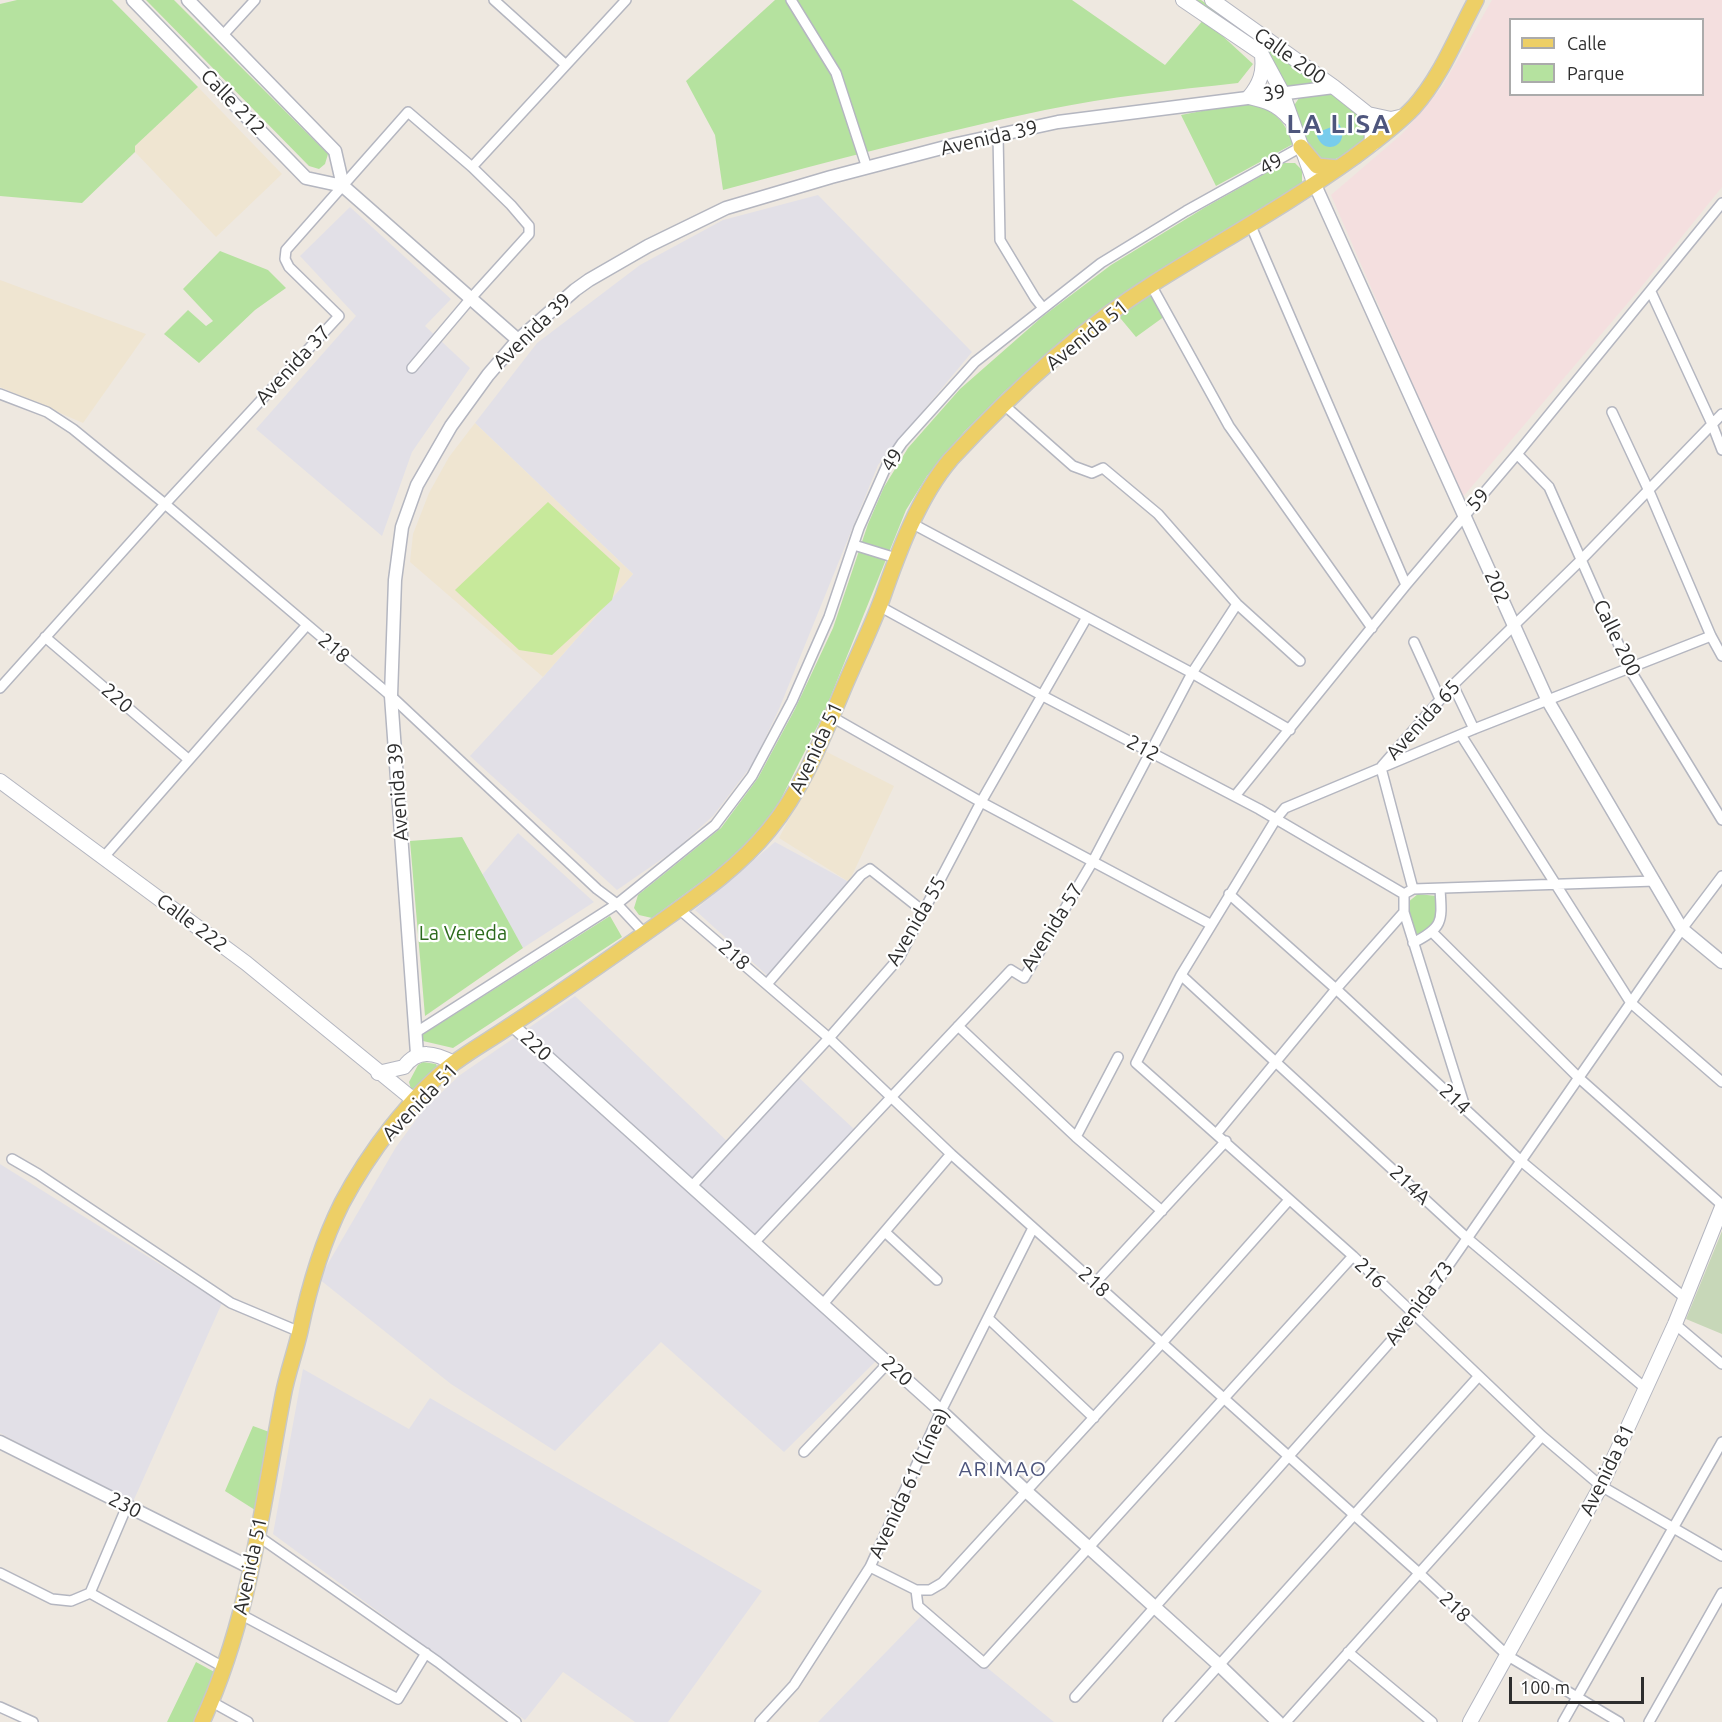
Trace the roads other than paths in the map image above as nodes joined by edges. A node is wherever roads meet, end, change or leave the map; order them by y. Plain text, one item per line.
1 (133, 0) edge
2 (188, 0) edge
3 (255, 0) edge
4 (494, 0) edge
5 (626, 0) edge
6 (791, 0) edge
7 (1183, 0) edge
8 (1212, 0) edge
9 (1476, 0) edge
10 (223, 35) junction
11 (1262, 53) junction
12 (566, 65) junction
13 (1334, 87) junction
14 (1282, 92) junction
15 (1249, 97) junction
16 (1368, 114) junction
17 (1404, 116) junction
18 (1292, 122) junction
19 (998, 134) junction
20 (1372, 144) junction
21 (1301, 147) junction
22 (472, 167) junction
23 (867, 168) junction
24 (1338, 168) junction
25 (1315, 185) junction
26 (343, 186) junction
27 (1722, 203) edge
28 (1251, 225) junction
29 (1151, 285) junction
30 (1651, 292) junction
31 (472, 297) junction
32 (1043, 308) junction
33 (518, 340) junction
34 (412, 369) dead end
35 (0, 394) edge
36 (1004, 405) junction
37 (1612, 412) dead end
38 (1722, 414) edge
39 (1712, 424) junction
40 (1722, 450) edge
41 (1517, 454) junction
42 (1649, 491) junction
43 (165, 504) junction
44 (1465, 515) junction
45 (913, 524) junction
46 (854, 545) junction
47 (896, 558) junction
48 (1580, 561) junction
49 (1406, 585) junction
50 (1237, 604) junction
51 (879, 606) junction
52 (1087, 617) junction
53 (307, 625) junction
54 (1514, 626) junction
55 (1372, 628) junction
56 (1711, 636) junction
57 (45, 637) junction
58 (1414, 642) dead end
59 (1722, 656) edge
60 (1300, 661) dead end
61 (1629, 668) junction
62 (1192, 673) junction
63 (1453, 685) junction
64 (0, 688) edge
65 (391, 696) junction
66 (1043, 696) junction
67 (1440, 699) junction
68 (1548, 701) junction
69 (831, 717) junction
70 (1474, 729) junction
71 (1290, 730) junction
72 (1461, 735) junction
73 (1151, 752) junction
74 (188, 759) junction
75 (1381, 768) junction
76 (0, 781) edge
77 (1235, 796) junction
78 (981, 802) junction
79 (1276, 819) junction
80 (1722, 820) edge
81 (103, 858) junction
82 (1093, 861) junction
83 (1722, 876) edge
84 (1655, 881) junction
85 (1555, 884) junction
86 (1440, 889) junction
87 (1409, 891) junction
88 (1229, 894) junction
89 (617, 904) junction
90 (679, 909) junction
91 (923, 911) junction
92 (1404, 912) junction
93 (1210, 924) junction
94 (1682, 929) junction
95 (645, 933) junction
96 (1433, 933) junction
97 (1413, 943) junction
98 (1722, 962) edge
99 (1181, 975) junction
100 (767, 984) junction
101 (1336, 989) junction
102 (1631, 1003) junction
103 (512, 1025) junction
104 (958, 1026) junction
105 (415, 1033) junction
106 (829, 1038) junction
107 (417, 1054) junction
108 (1118, 1057) dead end
109 (1276, 1061) junction
110 (454, 1063) junction
111 (1136, 1063) joint
112 (404, 1067) junction
113 (378, 1073) junction
114 (1579, 1078) junction
115 (1722, 1082) edge
116 (402, 1091) junction
117 (892, 1098) junction
118 (415, 1101) junction
119 (1465, 1108) junction
120 (1217, 1133) junction
121 (1076, 1137) junction
122 (1226, 1141) junction
123 (951, 1154) junction
124 (12, 1159) dead end
125 (1521, 1161) junction
126 (692, 1186) junction
127 (1289, 1200) junction
128 (1722, 1206) edge
129 (1162, 1211) junction
130 (1034, 1228) junction
131 (885, 1232) junction
132 (1467, 1238) junction
133 (754, 1243) junction
134 (1353, 1256) junction
135 (937, 1280) dead end
136 (1095, 1283) junction
137 (1685, 1298) junction
138 (823, 1304) junction
139 (1414, 1315) junction
140 (989, 1319) junction
141 (1675, 1324) junction
142 (300, 1332) junction
143 (1162, 1343) junction
144 (888, 1363) junction
145 (1722, 1364) edge
146 (1478, 1377) junction
147 (1645, 1388) junction
148 (1224, 1398) junction
149 (941, 1411) junction
150 (1094, 1418) junction
151 (1542, 1436) junction
152 (0, 1442) edge
153 (1722, 1442) edge
154 (804, 1452) dead end
155 (1289, 1456) junction
156 (1601, 1486) junction
157 (1027, 1492) junction
158 (127, 1506) junction
159 (1354, 1516) junction
160 (1672, 1527) junction
161 (258, 1536) junction
162 (1088, 1548) junction
163 (1722, 1556) edge
164 (870, 1567) junction
165 (251, 1568) junction
166 (0, 1573) edge
167 (1419, 1573) junction
168 (916, 1590) junction
169 (90, 1593) junction
170 (1722, 1593) edge
171 (1154, 1609) junction
172 (240, 1614) junction
173 (1348, 1652) junction
174 (426, 1653) junction
175 (1508, 1656) junction
176 (1219, 1665) junction
177 (225, 1668) junction
178 (1076, 1697) dead end
179 (1577, 1698) junction
180 (212, 1702) junction
181 (0, 1707) edge
182 (33, 1722) edge
183 (202, 1722) edge
184 (248, 1722) edge
185 (516, 1722) edge
186 (760, 1722) edge
187 (1168, 1722) edge
188 (1278, 1722) edge
189 (1286, 1722) edge
190 (1432, 1722) edge
191 (1470, 1722) edge
192 (1563, 1722) edge
193 (1619, 1722) edge
194 (1649, 1722) edge

1 - 26 street, Calle 212
2 - 10 street, Calle 212
3 - 10 street
4 - 12 street
5 - 12 street
6 - 23 street
7 - 11 main road, Calle 200
8 - 13 main road, Calle 200
9 - 17 main road, Avenida 51
10 - 26 street, Calle 212
11 - 14 main road, Calle 200
11 - 15 main road
12 - 22 street
13 - 14 street, 39
13 - 16 main road, Calle 200
14 - 15 street, 39
14 - 18 main road, Calle 200
15 - 18 main road
15 - 19 street, Avenida 39
16 - 17 main road
16 - 20 main road
17 - 20 main road, Avenida 51
18 - 21 main road, Calle 200
19 - 23 street, Avenida 39
19 - 32 street
20 - 24 main road, Avenida 51
21 - 24 main road
21 - 25 main road, Calle 200
21 - 32 street, 49
22 - 26 street, Avenida 37
22 - 31 street
23 - 33 street, Avenida 39
24 - 25 main road, Avenida 51
25 - 28 main road, Avenida 51
25 - 44 street, 202
26 - 31 street, Calle 212
26 - 43 street, Avenida 37
27 - 30 street, 59
28 - 29 main road, Avenida 51
28 - 49 street
29 - 36 main road, Avenida 51
29 - 55 street
30 - 39 street
30 - 41 street, 59
31 - 33 street, Calle 212
31 - 34 street
32 - 46 street, 49
33 - 65 street, Avenida 39
35 - 43 street, 218
36 - 45 main road, Avenida 51
36 - 50 street
37 - 42 street
38 - 39 street, Avenida 65
39 - 40 street
39 - 42 street, Avenida 65
41 - 44 street, 59
41 - 48 street, Calle 200
42 - 48 street, Avenida 65
42 - 56 street
43 - 53 street, 218
43 - 57 street, Avenida 37
44 - 49 street, 59
44 - 54 street, 202
45 - 47 main road, Avenida 51
45 - 52 street
46 - 47 street
46 - 89 street, 49
47 - 51 main road, Avenida 51
48 - 54 street, Avenida 65
48 - 61 street, Calle 200
49 - 55 street, 59
50 - 60 street
50 - 62 street, Avenida 57
51 - 66 street, 212
51 - 69 main road, Avenida 51
52 - 62 street
52 - 66 street, Avenida 55
53 - 65 street, 218
53 - 74 street
54 - 63 street, Avenida 65
54 - 68 street, 202
55 - 71 street, 59
56 - 59 street
56 - 61 street
57 - 64 street, Avenida 37
57 - 74 street, 220
58 - 67 street
61 - 68 street
61 - 80 street, Calle 200
62 - 71 street
62 - 73 street, Avenida 57
63 - 67 street, Avenida 65
63 - 70 street
65 - 89 street, 218
65 - 105 street, Avenida 39
66 - 73 street, 212
66 - 78 street, Avenida 55
67 - 75 street, Avenida 65
68 - 70 street
68 - 84 street, 202
69 - 78 street
69 - 90 main road, Avenida 51
70 - 72 street
71 - 77 street, 59
72 - 75 street
72 - 85 street
73 - 77 street, 212
73 - 82 street, Avenida 57
74 - 81 street
75 - 79 street, Avenida 65
75 - 87 street
76 - 81 main road, Calle 222
77 - 79 street, 212
78 - 82 street
78 - 91 street, Avenida 55
79 - 87 street, 212
79 - 88 street, Avenida 65
81 - 113 main road, Calle 222
82 - 93 street
82 - 104 street, Avenida 57
83 - 94 street, Avenida 73
84 - 85 street
84 - 94 street, 202
85 - 86 street
85 - 102 street
86 - 87 street
86 - 96 street
87 - 92 street
88 - 93 street, Avenida 65
88 - 101 street, 214
89 - 95 street, 218
89 - 105 street, 49
90 - 95 main road, Avenida 51
90 - 100 street, 218
91 - 100 street
91 - 106 street, Avenida 55
92 - 97 street
92 - 101 street
93 - 99 street, Avenida 65
94 - 98 street, 202
94 - 102 street, Avenida 73
95 - 103 main road, Avenida 51
96 - 97 street
96 - 114 street
97 - 119 street
99 - 109 street, 214A
99 - 111 street, Avenida 65
100 - 106 street, 218
101 - 109 street
101 - 119 street, 214
102 - 114 street, Avenida 73
102 - 115 street
103 - 110 main road, Avenida 51
103 - 126 street, 220
104 - 117 street, Avenida 57
104 - 121 street
105 - 107 street, Avenida 39
106 - 117 street, 218
106 - 126 street, Avenida 55
107 - 110 main road
107 - 112 main road
108 - 121 street
109 - 120 street
109 - 132 street, 214A
110 - 118 main road, Avenida 51
111 - 120 street, 216
112 - 113 main road
112 - 116 main road
113 - 116 main road, Calle 222
114 - 125 street, Avenida 73
114 - 128 street
116 - 118 main road, Calle 222
117 - 123 street, 218
117 - 133 street, Avenida 57
118 - 142 main road, Avenida 51
119 - 125 street, 214
120 - 122 street, 216
121 - 129 street
122 - 127 street, 216
122 - 129 street
123 - 130 street, 218
123 - 131 street
124 - 142 street
125 - 132 street, Avenida 73
125 - 137 street, 214
126 - 133 street, 220
127 - 134 street, 216
127 - 143 street
128 - 137 main road, Avenida 81
129 - 136 street
130 - 136 street, 218
130 - 140 street, Avenida 61 (Línea)
131 - 135 street
131 - 138 street
132 - 139 street, Avenida 73
132 - 147 street, 214A
133 - 138 street, 220
134 - 139 street, 216
134 - 148 street
136 - 143 street, 218
137 - 141 main road, Avenida 81
138 - 144 street, 220
139 - 146 street, 216
139 - 155 street, Avenida 73
140 - 149 street, Avenida 61 (Línea)
140 - 150 street
141 - 145 street
141 - 147 main road, Avenida 81
142 - 161 main road, Avenida 51
143 - 148 street, 218
143 - 150 street
144 - 149 street, 220
144 - 154 street
146 - 151 street, 216
146 - 159 street
147 - 156 main road, Avenida 81
148 - 155 street, 218
148 - 162 street
149 - 157 street, 220
149 - 164 street, Avenida 61 (Línea)
150 - 157 street
151 - 156 street, 216
151 - 167 street
152 - 158 street, 230
153 - 160 street
155 - 159 street, 218
155 - 171 street, Avenida 73
156 - 160 street, 216
156 - 175 main road, Avenida 81
157 - 162 street, 220
157 - 168 street
158 - 165 street, 230
158 - 169 street
159 - 167 street, 218
159 - 176 street
160 - 163 street, 216
160 - 179 street
161 - 165 main road, Avenida 51
161 - 174 street
162 - 168 street
162 - 171 street, 220
164 - 168 street
164 - 186 street, Avenida 61 (Línea)
165 - 172 main road, Avenida 51
166 - 169 street
167 - 173 street
167 - 175 street, 218
169 - 177 street
170 - 194 street
171 - 176 street, 220
171 - 178 street, Avenida 73
172 - 174 street
172 - 177 main road, Avenida 51
173 - 189 street
173 - 190 street
174 - 185 street
175 - 179 street, 218
175 - 191 main road, Avenida 81
176 - 187 street
176 - 188 street, 220
177 - 180 main road, Avenida 51
179 - 192 street
179 - 193 street, 218
180 - 183 main road, Avenida 51
180 - 184 street
181 - 182 street

